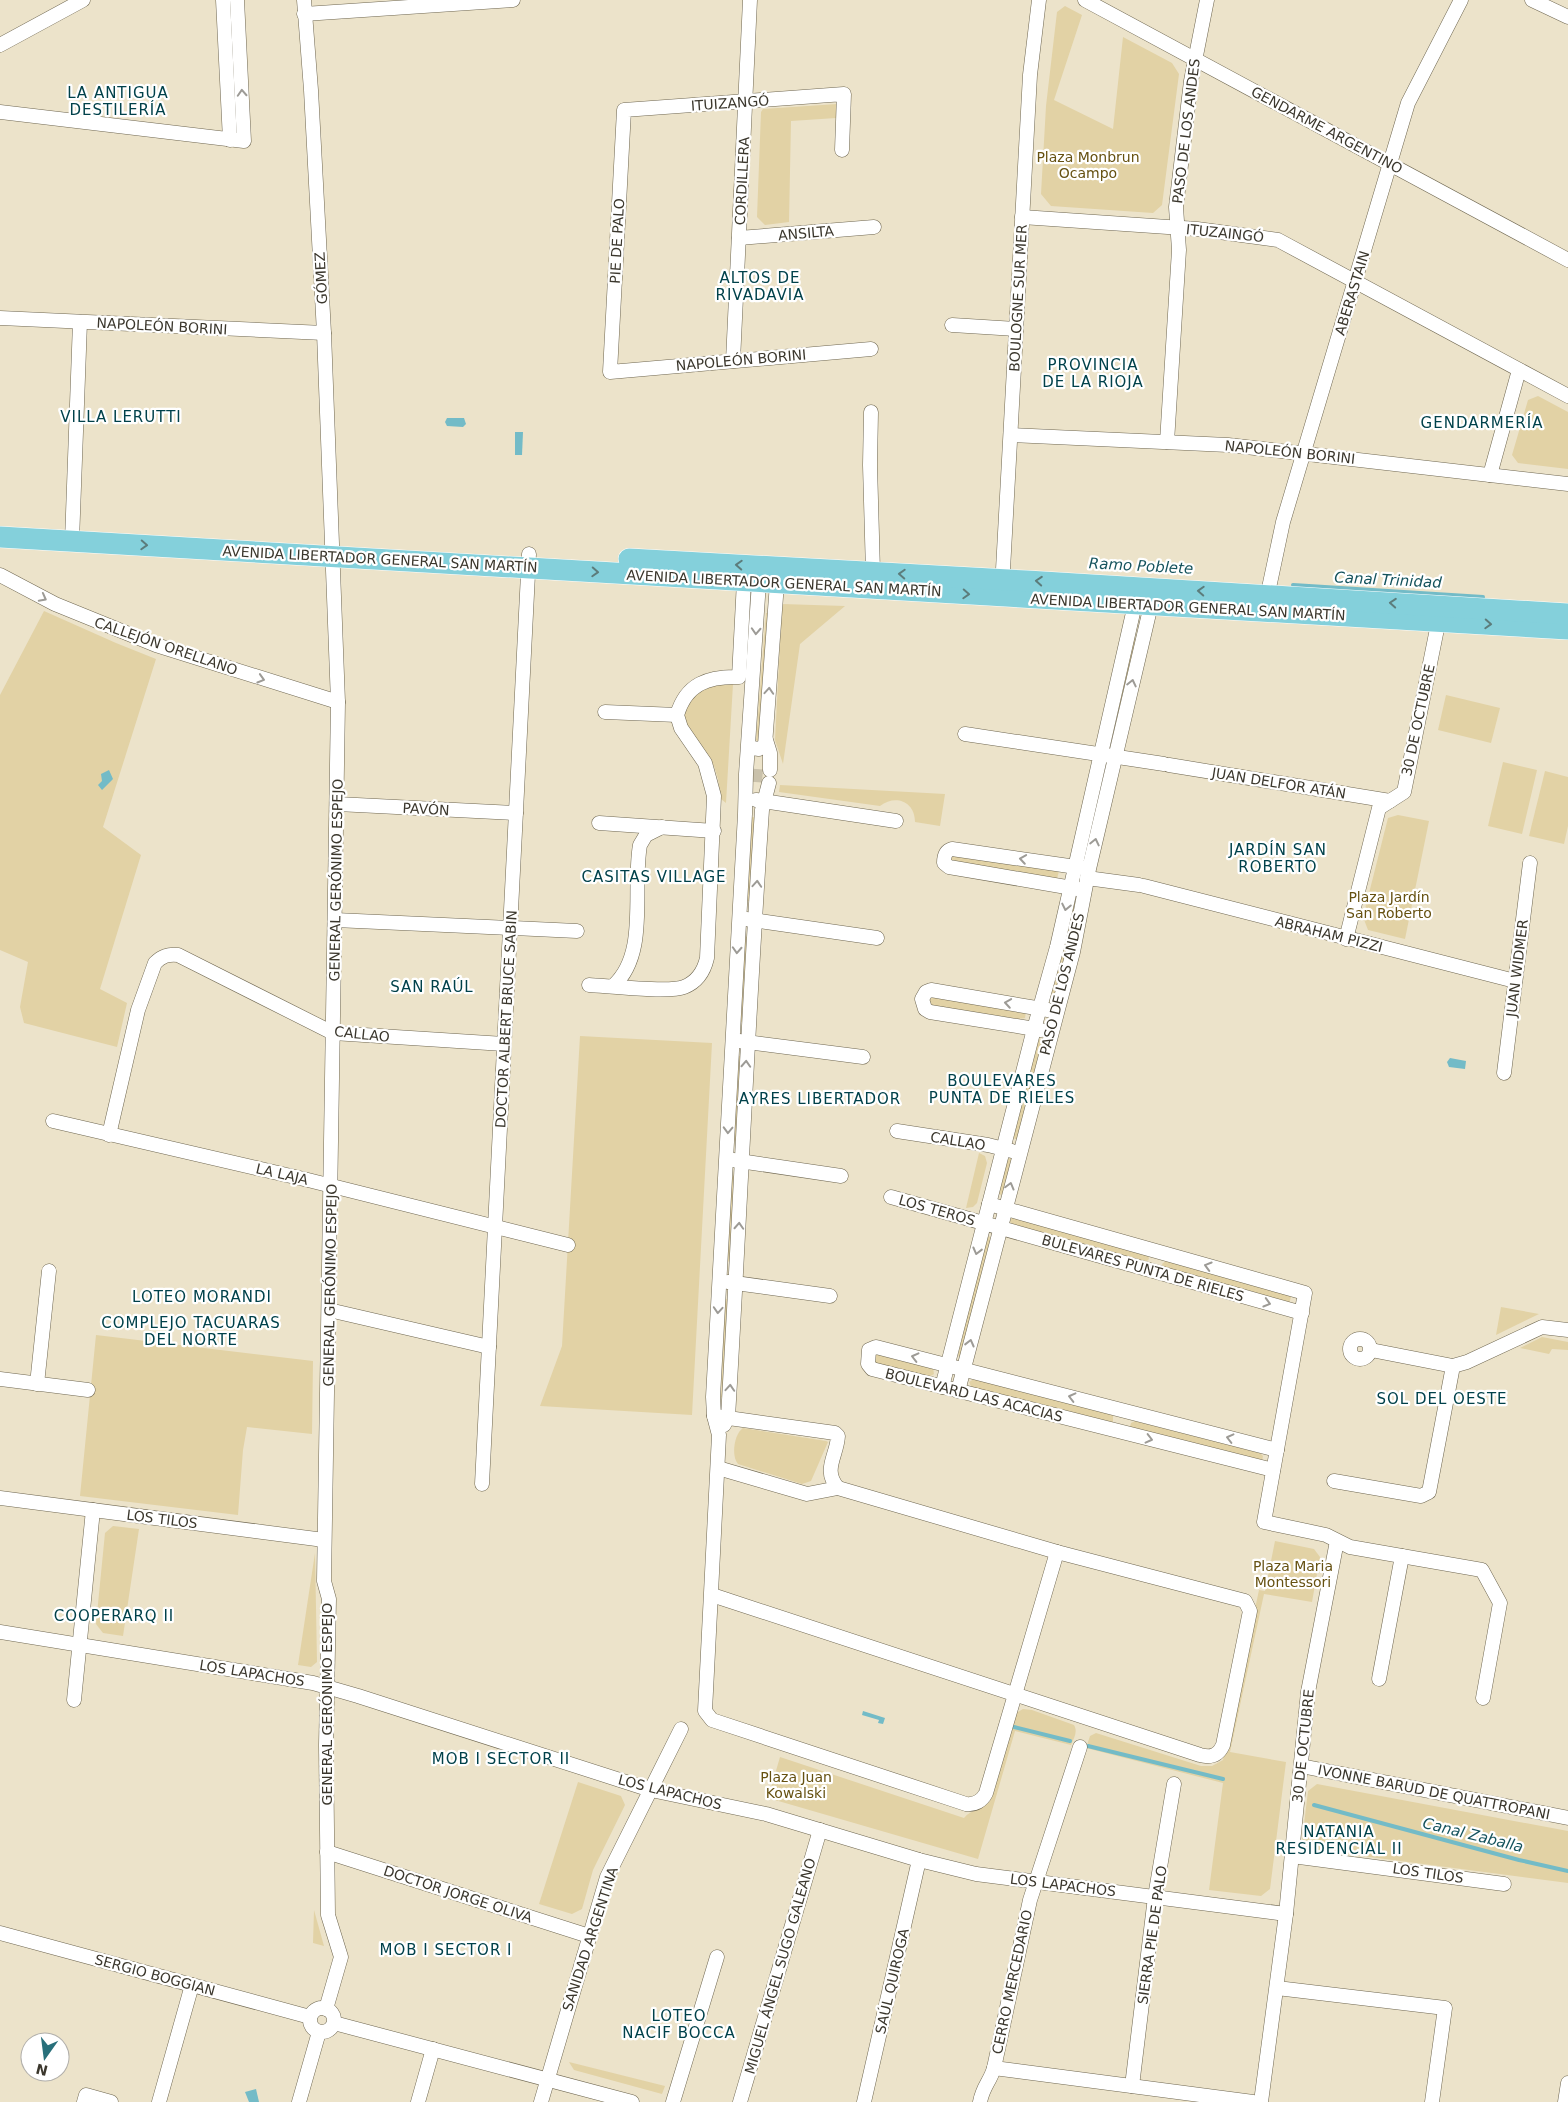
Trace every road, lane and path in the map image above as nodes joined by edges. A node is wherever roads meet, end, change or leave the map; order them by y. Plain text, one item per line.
1 (83, 0) edge
2 (223, 0) edge
3 (237, 0) edge
4 (513, 0) edge
5 (750, 0) edge
6 (1039, 0) edge
7 (1085, 0) edge
8 (1207, 0) edge
9 (1461, 0) edge
10 (1532, 0) edge
11 (304, 7) edge
12 (1568, 17) edge
13 (0, 45) edge
14 (1195, 60) junction
15 (746, 101) junction
16 (624, 110) joint
17 (0, 112) edge
18 (237, 141) junction
19 (842, 150) dead end
20 (1390, 164) junction
21 (1022, 217) junction
22 (874, 227) dead end
23 (1177, 228) junction
24 (739, 238) junction
25 (1568, 260) edge
26 (1355, 281) junction
27 (0, 318) edge
28 (80, 322) junction
29 (952, 325) dead end
30 (1016, 329) junction
31 (324, 333) junction
32 (871, 349) dead end
33 (733, 361) junction
34 (1519, 370) junction
35 (610, 372) joint
36 (1568, 396) edge
37 (870, 412) dead end
38 (1011, 435) junction
39 (1167, 442) junction
40 (1304, 453) junction
41 (1490, 475) junction
42 (1568, 484) edge
43 (0, 522) edge
44 (72, 534) junction
45 (0, 537) edge
46 (332, 549) junction
47 (529, 561) junction
48 (873, 572) junction
49 (0, 575) edge
50 (760, 582) junction
51 (1002, 588) junction
52 (1265, 603) junction
53 (1143, 604) junction
54 (1441, 614) junction
55 (1568, 614) edge
56 (1568, 629) edge
57 (338, 702) junction
58 (605, 712) dead end
59 (677, 715) junction
60 (965, 734) dead end
61 (766, 740) junction
62 (751, 745) junction
63 (1100, 754) junction
64 (1114, 756) junction
65 (762, 776) junction
66 (753, 799) junction
67 (1390, 801) junction
68 (337, 804) junction
69 (516, 813) junction
70 (896, 821) dead end
71 (598, 823) dead end
72 (662, 827) junction
73 (714, 831) junction
74 (1530, 864) dead end
75 (1074, 867) junction
76 (1087, 879) junction
77 (1070, 887) junction
78 (738, 918) junction
79 (335, 920) junction
80 (754, 921) junction
81 (510, 928) junction
82 (578, 931) dead end
83 (877, 938) dead end
84 (1346, 938) junction
85 (1515, 981) junction
86 (589, 985) dead end
87 (613, 986) junction
88 (1039, 1008) junction
89 (1056, 1011) junction
90 (1034, 1028) junction
91 (1051, 1032) junction
92 (333, 1033) junction
93 (731, 1040) junction
94 (747, 1042) junction
95 (504, 1044) junction
96 (862, 1057) dead end
97 (1504, 1073) dead end
98 (53, 1121) dead end
99 (897, 1131) dead end
100 (110, 1135) junction
101 (1004, 1148) junction
102 (1019, 1152) junction
103 (727, 1159) junction
104 (742, 1161) junction
105 (841, 1176) dead end
106 (332, 1186) junction
107 (891, 1197) dead end
108 (989, 1204) junction
109 (1004, 1208) junction
110 (984, 1224) junction
111 (495, 1227) junction
112 (999, 1228) junction
113 (568, 1245) dead end
114 (1160, 1252) junction
115 (49, 1271) dead end
116 (1156, 1272) junction
117 (720, 1280) junction
118 (736, 1283) junction
119 (830, 1296) dead end
120 (329, 1310) junction
121 (1302, 1313) junction
122 (1568, 1330) edge
123 (489, 1347) junction
124 (1370, 1350) dead end
125 (947, 1365) junction
126 (1453, 1366) junction
127 (963, 1369) junction
128 (0, 1379) edge
129 (38, 1384) junction
130 (942, 1386) junction
131 (88, 1390) dead end
132 (958, 1391) junction
133 (1124, 1411) junction
134 (721, 1417) junction
135 (1120, 1432) junction
136 (1277, 1450) junction
137 (718, 1468) junction
138 (1274, 1470) junction
139 (1334, 1481) dead end
140 (482, 1484) dead end
141 (838, 1488) junction
142 (0, 1498) edge
143 (93, 1510) junction
144 (324, 1540) junction
145 (1337, 1541) junction
146 (1057, 1552) junction
147 (1402, 1556) junction
148 (712, 1595) junction
149 (0, 1632) edge
150 (80, 1645) junction
151 (1379, 1678) dead end
152 (327, 1687) junction
153 (1016, 1695) junction
154 (1483, 1698) dead end
155 (74, 1700) dead end
156 (681, 1729) dead end
157 (1080, 1747) dead end
158 (1301, 1766) junction
159 (1174, 1784) dead end
160 (651, 1790) junction
161 (1568, 1818) edge
162 (820, 1830) junction
163 (328, 1852) junction
164 (1292, 1856) junction
165 (919, 1860) junction
166 (1036, 1882) junction
167 (1504, 1884) dead end
168 (1155, 1897) junction
169 (1286, 1914) junction
170 (0, 1933) edge
171 (589, 1936) junction
172 (717, 1957) dead end
173 (192, 1985) junction
174 (1277, 1988) junction
175 (326, 2009) junction
176 (310, 2017) junction
177 (334, 2023) junction
178 (319, 2032) junction
179 (434, 2049) junction
180 (994, 2068) junction
181 (547, 2078) junction
182 (1568, 2083) edge
183 (1132, 2086) junction
184 (84, 2102) edge
185 (111, 2102) edge
186 (159, 2102) edge
187 (299, 2102) edge
188 (418, 2102) edge
189 (541, 2102) edge
190 (632, 2102) edge
191 (673, 2102) edge
192 (740, 2102) edge
193 (864, 2102) edge
194 (980, 2102) edge
195 (1253, 2102) edge
196 (1261, 2102) edge
197 (1432, 2102) edge
198 (1565, 2102) edge

1 - 13 street
2 - 18 street
18 -> 3 street
4 - 11 street
5 - 15 street, CORDILLERA
6 - 21 street, BOULOGNE SUR MER
7 - 14 street, GENDARME ARGENTINO
8 - 14 street, PASO DE LOS ANDES
9 - 20 street, ABERASTAIN
10 - 12 street
11 - 31 street, GÓMEZ
14 - 20 street, GENDARME ARGENTINO
14 - 23 street, PASO DE LOS ANDES
15 - 16 street, ITUIZANGÓ
15 - 19 street, ITUIZANGÓ
15 - 24 street, CORDILLERA
16 - 35 street, PIE DE PALO
17 - 18 street
20 - 25 street, GENDARME ARGENTINO
20 - 26 street, ABERASTAIN
21 - 23 street, ITUZAINGÓ
21 - 30 street, BOULOGNE SUR MER
22 - 24 street, ANSILTA
23 - 26 street, ITUZAINGÓ
23 - 39 street, PASO DE LOS ANDES
24 - 33 street, CORDILLERA
26 - 34 street, ITUZAINGÓ
26 - 40 street, ABERASTAIN
27 - 28 street, NAPOLEÓN BORINI
28 - 31 street, NAPOLEÓN BORINI
28 - 44 street
29 - 30 street
30 - 38 street, BOULOGNE SUR MER
31 - 46 street, GÓMEZ
32 - 33 street, NAPOLEÓN BORINI
33 - 35 street, NAPOLEÓN BORINI
34 - 36 street, ITUZAINGÓ
34 - 41 street
37 - 48 street
38 - 39 street, NAPOLEÓN BORINI
38 - 51 street, BOULOGNE SUR MER
39 - 40 street, NAPOLEÓN BORINI
40 - 41 street, NAPOLEÓN BORINI
40 - 52 street, ABERASTAIN
41 - 42 street, NAPOLEÓN BORINI
43 - 44 main road, AVENIDA LIBERTADOR GENERAL SAN MARTÍN
44 - 45 main road, AVENIDA LIBERTADOR GENERAL SAN MARTÍN
44 - 46 main road, AVENIDA LIBERTADOR GENERAL SAN MARTÍN
46 - 47 main road, AVENIDA LIBERTADOR GENERAL SAN MARTÍN
46 - 57 street, GENERAL GERÓNIMO ESPEJO
48 -> 47 main road, AVENIDA LIBERTADOR GENERAL SAN MARTÍN
47 -> 50 main road, AVENIDA LIBERTADOR GENERAL SAN MARTÍN
47 - 69 street, DOCTOR ALBERT BRUCE SABIN
51 -> 48 main road, AVENIDA LIBERTADOR GENERAL SAN MARTÍN
49 -> 57 street, CALLEJÓN ORELLANO
50 -> 51 main road, AVENIDA LIBERTADOR GENERAL SAN MARTÍN
50 - 59 street
61 -> 50 street
50 -> 62 street
52 -> 51 main road, AVENIDA LIBERTADOR GENERAL SAN MARTÍN
51 - 53 main road, AVENIDA LIBERTADOR GENERAL SAN MARTÍN
52 - 53 main road, AVENIDA LIBERTADOR GENERAL SAN MARTÍN
52 - 54 main road, AVENIDA LIBERTADOR GENERAL SAN MARTÍN
53 - 63 street, PASO DE LOS ANDES
64 -> 53 street, PASO DE LOS ANDES
54 - 55 main road, AVENIDA LIBERTADOR GENERAL SAN MARTÍN
54 -> 56 main road, AVENIDA LIBERTADOR GENERAL SAN MARTÍN
54 - 67 street, 30 DE OCTUBRE
57 - 68 street, GENERAL GERÓNIMO ESPEJO
58 - 59 street
59 - 73 street
60 - 63 street, JUAN DELFOR ATÁN
61 - 62 street
61 - 65 street
62 - 65 street
62 - 66 street
63 - 64 street, JUAN DELFOR ATÁN
63 - 75 street, PASO DE LOS ANDES
64 - 67 street, JUAN DELFOR ATÁN
76 -> 64 street, PASO DE LOS ANDES
65 - 66 street
66 - 70 street
66 - 78 street
80 -> 66 street
67 - 84 street, 30 DE OCTUBRE
68 - 69 street, PAVÓN
68 - 79 street, GENERAL GERÓNIMO ESPEJO
69 - 81 street, DOCTOR ALBERT BRUCE SABIN
71 - 72 street
72 - 73 street
72 - 87 street
73 - 87 street
74 - 85 street, JUAN WIDMER
75 - 76 street, ABRAHAM PIZZI
75 - 77 street, PASO DE LOS ANDES
75 -> 77 street, ABRAHAM PIZZI
76 - 77 street, ABRAHAM PIZZI
76 - 84 street, ABRAHAM PIZZI
76 - 89 street, PASO DE LOS ANDES
77 -> 88 street, PASO DE LOS ANDES
78 - 80 street
78 -> 93 street
79 - 81 street
79 - 92 street, GENERAL GERÓNIMO ESPEJO
80 - 83 street
80 - 94 street
81 - 82 street
81 - 95 street, DOCTOR ALBERT BRUCE SABIN
84 - 85 street, ABRAHAM PIZZI
85 - 97 street, JUAN WIDMER
86 - 87 street
88 - 89 street
88 - 90 street, PASO DE LOS ANDES
88 -> 90 street
89 - 91 street, PASO DE LOS ANDES
90 - 91 street
90 - 101 street, PASO DE LOS ANDES
91 - 102 street, PASO DE LOS ANDES
92 - 95 street, CALLAO
92 - 100 street, CALLAO
92 - 106 street, GENERAL GERÓNIMO ESPEJO
93 - 94 street
93 -> 103 street
94 - 96 street
104 -> 94 street
95 - 111 street, DOCTOR ALBERT BRUCE SABIN
98 - 100 street, LA LAJA
99 - 101 street, CALLAO
100 - 106 street, LA LAJA
101 - 102 street, CALLAO
101 - 108 street, PASO DE LOS ANDES
109 -> 102 street, PASO DE LOS ANDES
103 - 104 street
103 - 117 street
104 - 105 street
118 -> 104 street
106 - 111 street, LA LAJA
106 - 120 street, GENERAL GERÓNIMO ESPEJO
107 - 110 street, LOS TEROS
108 - 109 street, BULEVARES PUNTA DE RIELES
108 - 110 street, PASO DE LOS ANDES
109 - 112 street, PASO DE LOS ANDES
109 - 114 street, BULEVARES PUNTA DE RIELES
110 - 112 street, BULEVARES PUNTA DE RIELES
110 -> 125 street, PASO DE LOS ANDES
111 - 113 street, LA LAJA
111 - 123 street, DOCTOR ALBERT BRUCE SABIN
112 - 116 street, BULEVARES PUNTA DE RIELES
127 -> 112 street, PASO DE LOS ANDES
114 - 116 street
121 -> 114 street, BULEVARES PUNTA DE RIELES
115 - 129 street
116 -> 121 street, BULEVARES PUNTA DE RIELES
117 - 118 street
117 -> 134 street
118 - 119 street
134 -> 118 street
120 - 123 street
120 - 144 street, GENERAL GERÓNIMO ESPEJO
121 - 136 street
122 - 126 street
123 - 140 street, DOCTOR ALBERT BRUCE SABIN
124 - 126 street
125 - 127 street, BOULEVARD LAS ACACIAS
125 - 130 street, PASO DE LOS ANDES
125 -> 130 street, BOULEVARD LAS ACACIAS
126 - 139 street
127 - 132 street, PASO DE LOS ANDES
133 -> 127 street, BOULEVARD LAS ACACIAS
128 - 129 street
129 - 131 street
130 - 132 street, BOULEVARD LAS ACACIAS
132 - 135 street, BOULEVARD LAS ACACIAS
133 - 135 street
136 -> 133 street, BOULEVARD LAS ACACIAS
134 - 137 street
134 - 141 street
135 -> 138 street, BOULEVARD LAS ACACIAS
136 - 138 street
137 - 141 street
137 - 148 street
138 - 145 street
141 - 146 street
142 - 143 street, LOS TILOS
143 - 144 street, LOS TILOS
143 - 150 street
144 - 152 street, GENERAL GERÓNIMO ESPEJO
145 - 147 street
145 - 158 street, 30 DE OCTUBRE
146 - 153 street
146 - 153 street
147 - 151 street
147 - 154 street
148 - 153 street
148 - 153 street
149 - 150 street, LOS LAPACHOS
150 - 152 street, LOS LAPACHOS
150 - 155 street
152 - 160 street, LOS LAPACHOS
152 - 163 street, GENERAL GERÓNIMO ESPEJO
156 - 160 street, SANIDAD ARGENTINA
157 - 166 street, CERRO MERCEDARIO
158 - 161 street, IVONNE BARUD DE QUATTROPANI
158 - 164 street, 30 DE OCTUBRE
159 - 168 street, SIERRA PIE DE PALO
160 - 162 street, LOS LAPACHOS
160 - 171 street, SANIDAD ARGENTINA
162 - 165 street, LOS LAPACHOS
162 - 192 street, MIGUEL ÁNGEL SUGO GALEANO
163 - 171 street, DOCTOR JORGE OLIVA
163 - 175 street, GENERAL GERÓNIMO ESPEJO
164 - 167 street, LOS TILOS
164 - 169 street, 30 DE OCTUBRE
165 - 166 street, LOS LAPACHOS
165 - 193 street, SAÚL QUIROGA
166 - 168 street, LOS LAPACHOS
166 - 180 street, CERRO MERCEDARIO
168 - 169 street, LOS LAPACHOS
168 - 183 street, SIERRA PIE DE PALO
169 - 174 street, 30 DE OCTUBRE
170 - 173 street, SERGIO BOGGIAN
171 - 181 street, SANIDAD ARGENTINA
172 - 191 street
173 - 176 street, SERGIO BOGGIAN
173 - 186 street
174 - 196 street, 30 DE OCTUBRE
174 - 197 street
175 - 176 street
175 - 177 street
176 - 178 street
177 - 178 street
177 - 179 street
178 - 187 street
179 - 181 street
179 - 188 street
180 - 183 street
180 - 194 street, CERRO MERCEDARIO
181 - 189 street, SANIDAD ARGENTINA
181 - 190 street
182 - 198 street
183 - 195 street
184 - 185 street

